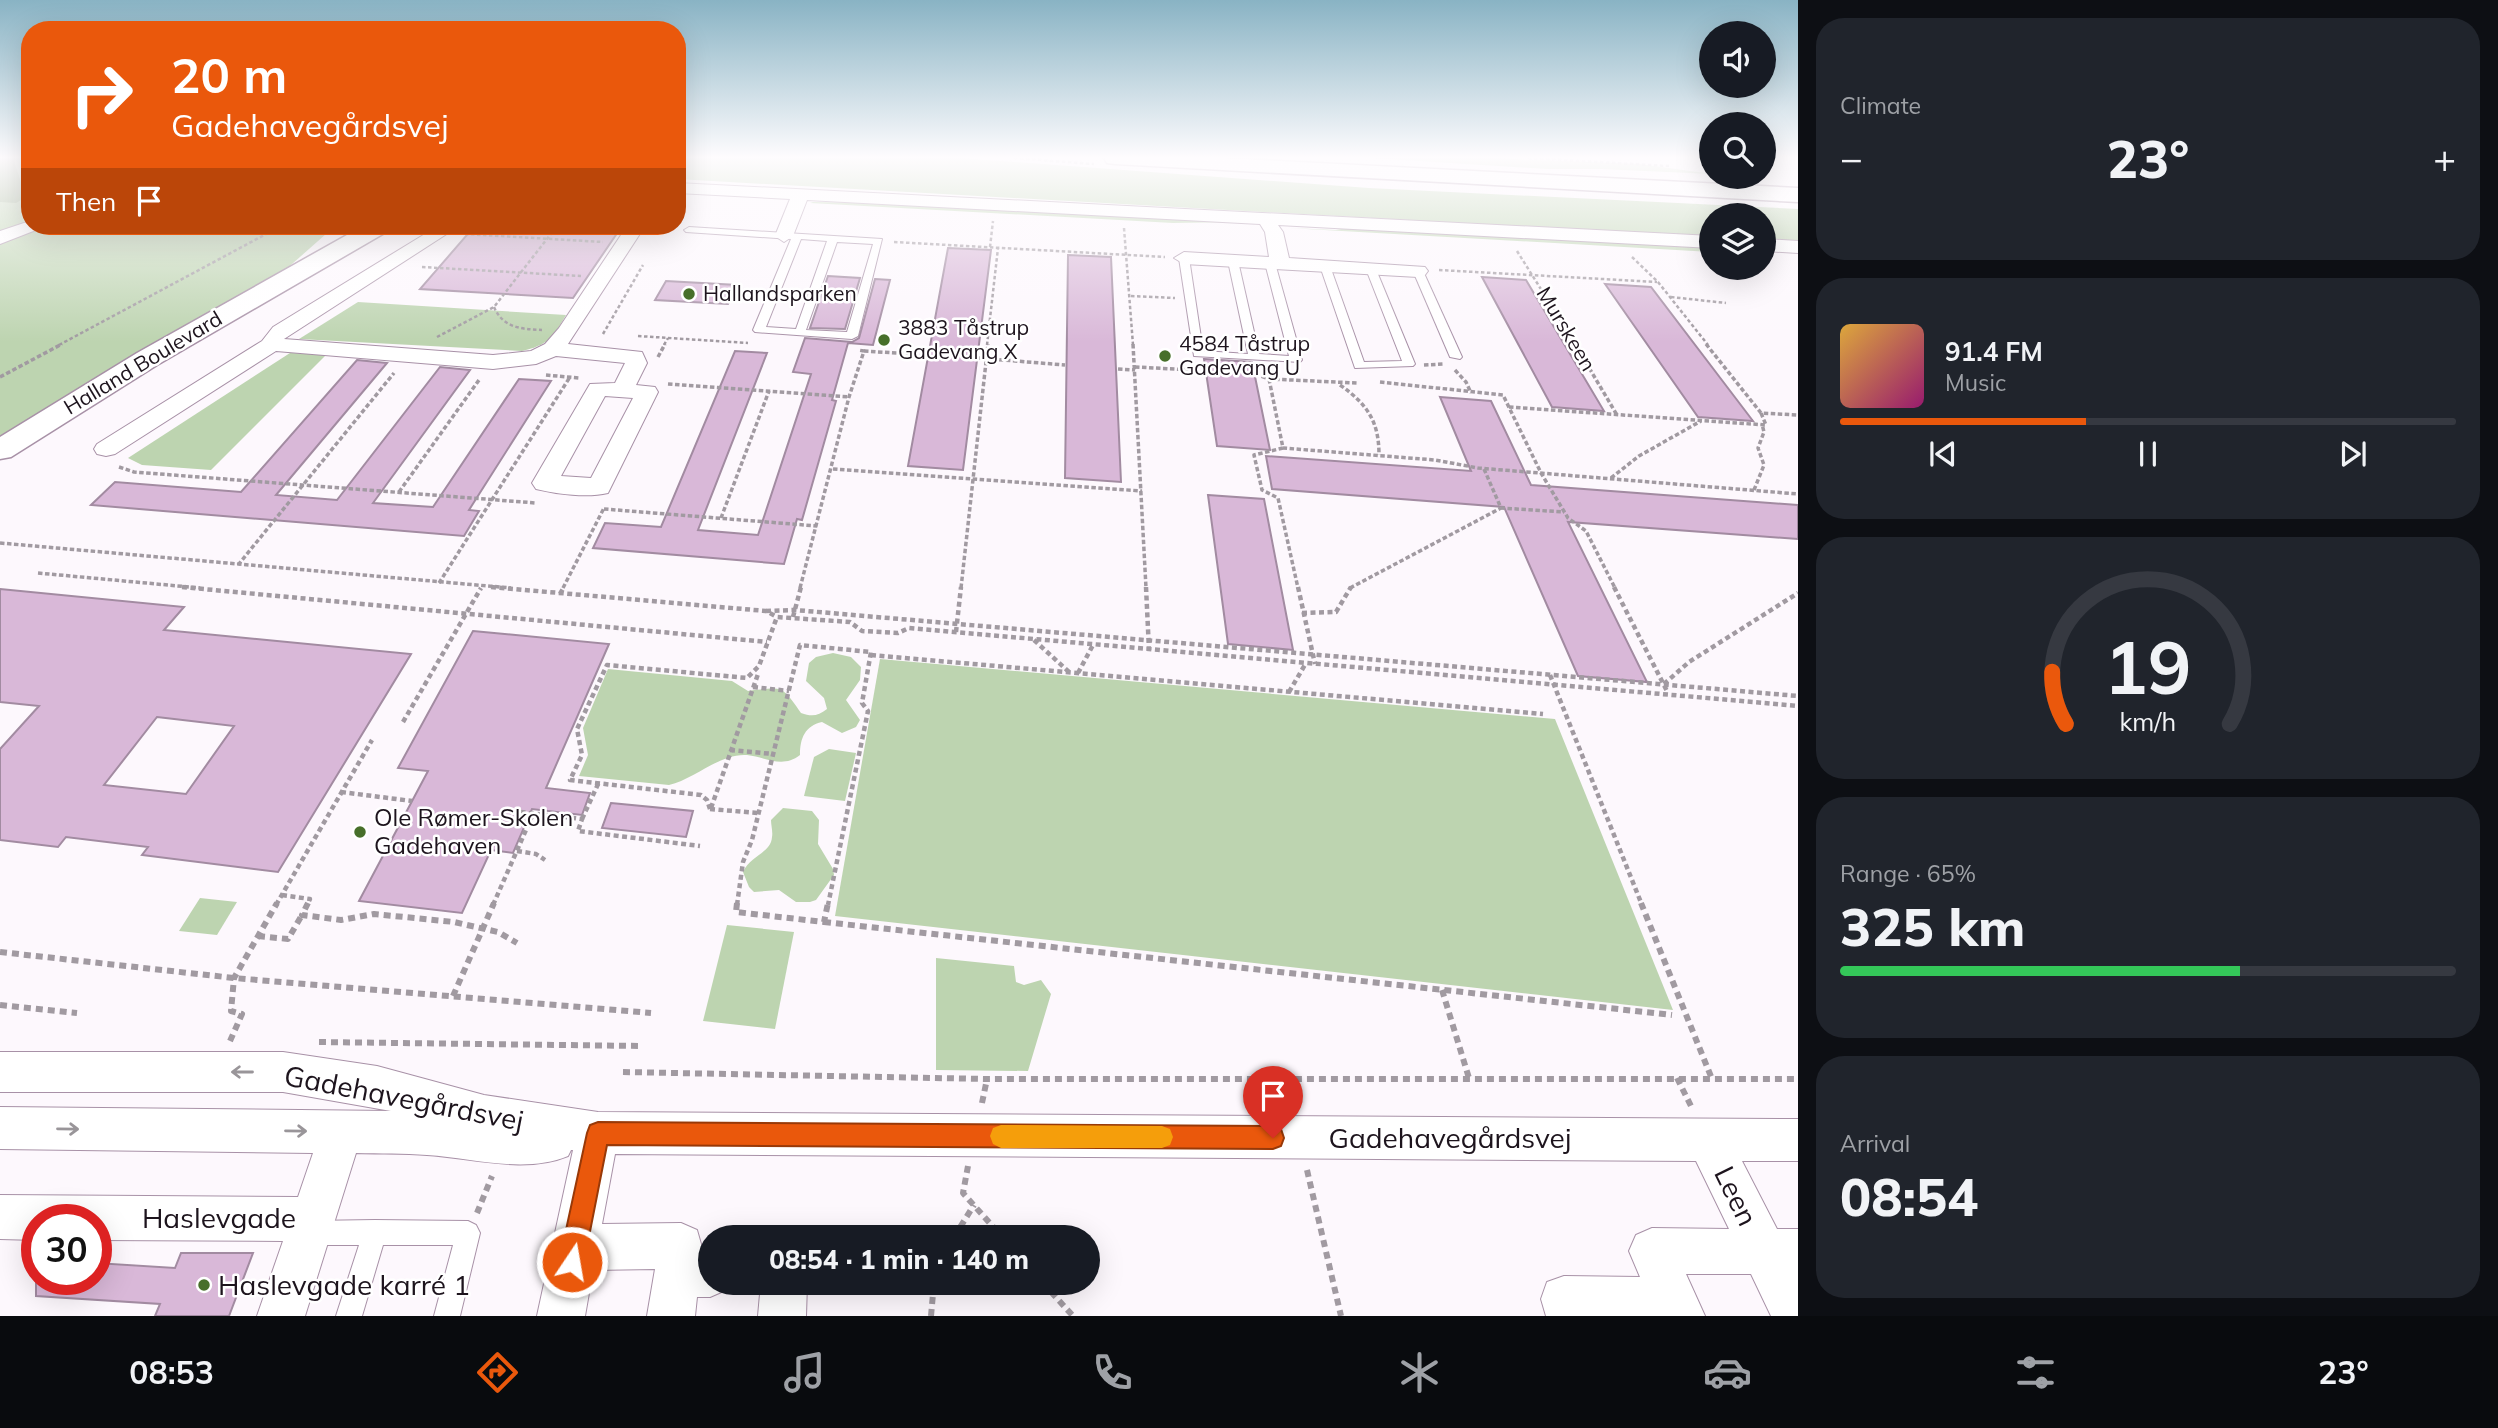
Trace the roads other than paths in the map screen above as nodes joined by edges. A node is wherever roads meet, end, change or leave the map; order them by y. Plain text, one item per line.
1 (794, 219) edge
2 (1029, 219) edge
3 (1230, 219) edge
4 (1267, 221) junction
5 (21, 230) edge
6 (689, 230) dead end
7 (336, 235) edge
8 (364, 235) edge
9 (434, 235) edge
10 (630, 235) edge
11 (791, 236) junction
12 (0, 238) edge
13 (833, 239) junction
14 (1699, 242) edge
15 (1776, 246) edge
16 (1798, 247) edge
17 (1184, 258) joint
18 (1233, 261) junction
19 (1275, 263) junction
20 (1325, 266) junction
21 (1371, 269) junction
22 (1418, 271) joint
23 (287, 277) junction
24 (800, 332) junction
25 (272, 344) junction
26 (553, 349) junction
27 (1254, 357) junction
28 (1456, 357) dead end
29 (622, 391) junction
30 (106, 449) road end
31 (0, 450) edge
32 (0, 1072) edge
33 (0, 1128) edge
34 (342, 1131) junction
35 (598, 1133) junction
36 (1708, 1140) junction
37 (1798, 1140) edge
38 (0, 1217) edge
39 (310, 1226) junction
40 (375, 1232) junction
41 (575, 1247) junction
42 (1781, 1252) edge
43 (686, 1288) edge
44 (783, 1295) edge
45 (1677, 1308) edge
46 (281, 1316) edge
47 (349, 1316) edge
48 (447, 1316) edge
49 (561, 1316) edge
50 (782, 1316) edge
51 (1570, 1316) edge
52 (1796, 1316) edge

1 - 11 street
2 - 4 street
3 - 4 street
4 - 14 street
4 - 19 street
5 - 12 street
6 - 11 lane
7 - 23 main road, Halland Boulevard
8 - 23 main road, Halland Boulevard
9 - 25 street
10 - 26 street
11 - 13 lane
11 - 24 lane
13 - 24 lane
13 - 24 lane
15 - 16 street
17 - 18 street
17 - 27 lane
18 - 19 street
18 - 27 lane
19 - 20 street
19 - 27 lane
20 - 21 street
20 - 21 lane
21 - 22 street
22 - 28 lane
23 - 31 main road, Halland Boulevard
25 - 26 street
25 - 30 street
26 - 29 street
29 - 29 street
35 -> 32 street, Gadehavegårdsvej
33 -> 34 street, Gadehavegårdsvej
34 - 35 street, Gadehavegårdsvej
34 - 39 street, Haslevgade
35 - 36 street, Gadehavegårdsvej
35 - 41 street
36 - 37 street, Gadehavegårdsvej
36 - 42 street, Leen
38 - 39 street, Haslevgade
39 - 40 lane
39 - 46 street, Haslevgade
40 - 47 lane
40 - 48 lane
41 - 43 street
41 - 49 street
42 - 45 street
42 - 52 street, Leen
44 - 50 street
45 - 51 street

